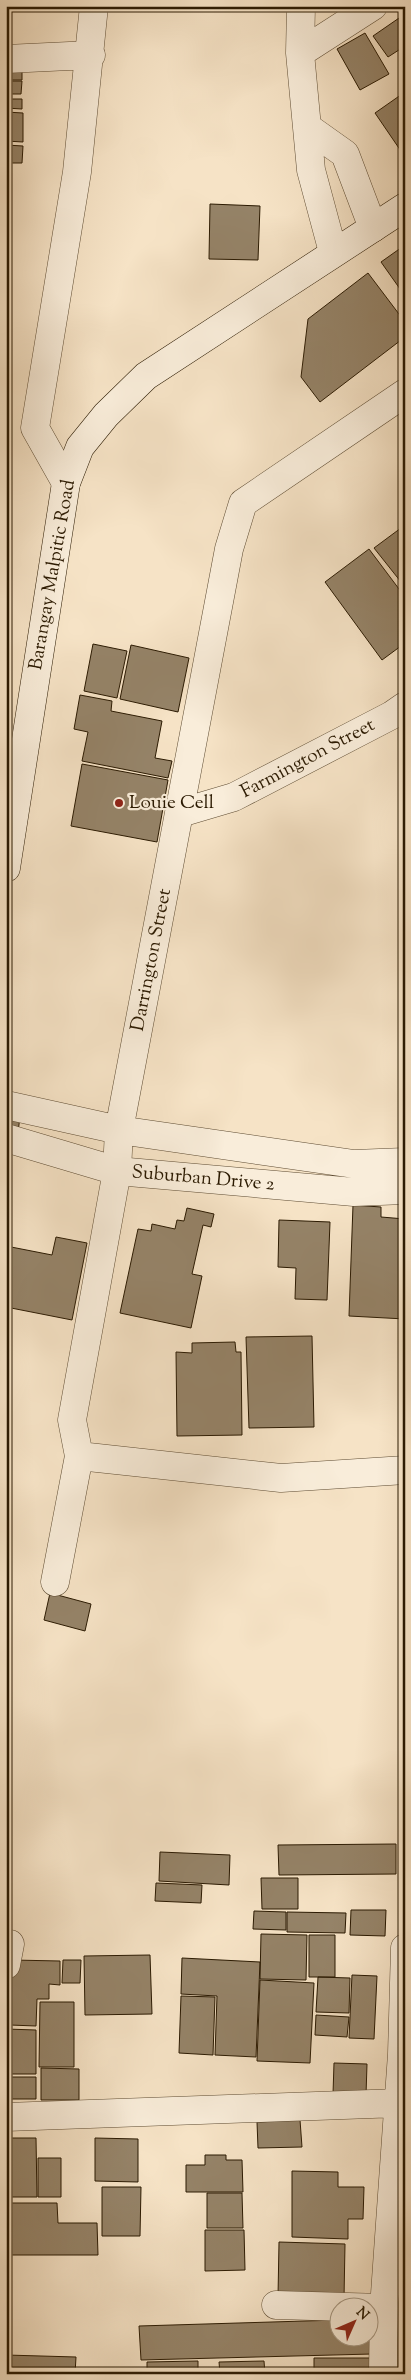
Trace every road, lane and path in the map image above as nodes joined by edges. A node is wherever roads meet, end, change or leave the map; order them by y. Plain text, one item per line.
1 (94, 6) edge
2 (301, 6) edge
3 (373, 6) edge
4 (300, 53) junction
5 (91, 55) junction
6 (6, 59) edge
7 (307, 127) junction
8 (352, 171) junction
9 (317, 193) junction
10 (405, 207) edge
11 (373, 228) junction
12 (333, 252) junction
13 (405, 393) edge
14 (66, 483) junction
15 (401, 717) edge
16 (180, 813) junction
17 (6, 868) edge
18 (6, 1105) edge
19 (119, 1130) junction
20 (6, 1138) edge
21 (405, 1162) edge
22 (117, 1171) junction
23 (405, 1190) edge
24 (78, 1456) junction
25 (405, 1470) edge
26 (55, 1582) dead end
27 (405, 1948) edge
28 (403, 2054) edge
29 (399, 2103) junction
30 (6, 2117) edge
31 (276, 2305) dead end
32 (384, 2308) junction
33 (383, 2374) edge

1 - 5 street
2 - 4 street
3 - 4 street
4 - 7 street
5 - 6 street
5 - 14 street
7 - 8 street
7 - 9 street
8 - 9 street
8 - 11 street
9 - 12 street
10 - 11 street, Barangay Malpitic Road
11 - 12 street, Barangay Malpitic Road
12 - 14 street, Barangay Malpitic Road
13 - 16 street, Darrington Street
14 - 17 street, Barangay Malpitic Road
15 - 16 street, Farmington Street
16 - 19 street, Darrington Street
18 - 19 street, Suburban Drive 2
19 - 21 street, Suburban Drive 2
19 - 22 street, Darrington Street
20 - 22 street, Suburban Drive 2
22 - 23 street, Suburban Drive 2
22 - 24 street, Darrington Street
24 - 25 street
24 - 26 street, Darrington Street
27 - 28 street
28 - 29 street
29 - 30 street
29 - 32 street
31 - 32 street
32 - 33 street

